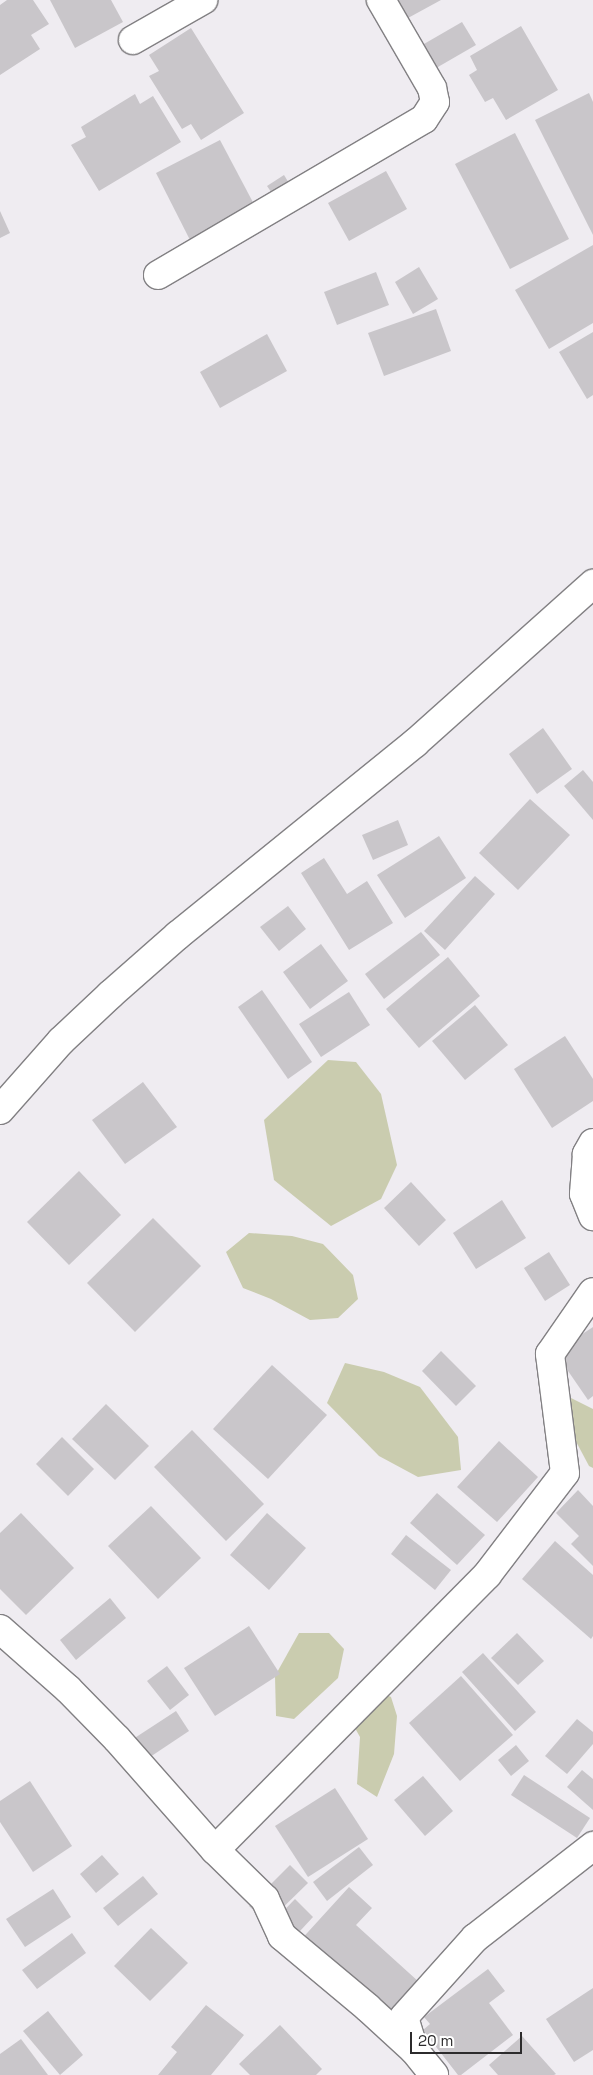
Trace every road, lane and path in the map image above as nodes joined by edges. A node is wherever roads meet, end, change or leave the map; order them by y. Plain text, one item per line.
1 (203, 0) edge
2 (381, 0) edge
3 (133, 40) dead end
4 (158, 275) dead end
5 (593, 584) edge
6 (0, 1110) edge
7 (593, 1143) edge
8 (593, 1216) edge
9 (593, 1292) edge
10 (0, 1629) edge
11 (593, 1846) edge
12 (216, 1850) junction
13 (414, 2050) junction
14 (434, 2075) edge

1 - 3 street
2 - 4 street
5 - 6 street
7 - 8 street
9 - 12 street
10 - 12 street
11 - 13 street
12 - 13 street
13 - 14 street

